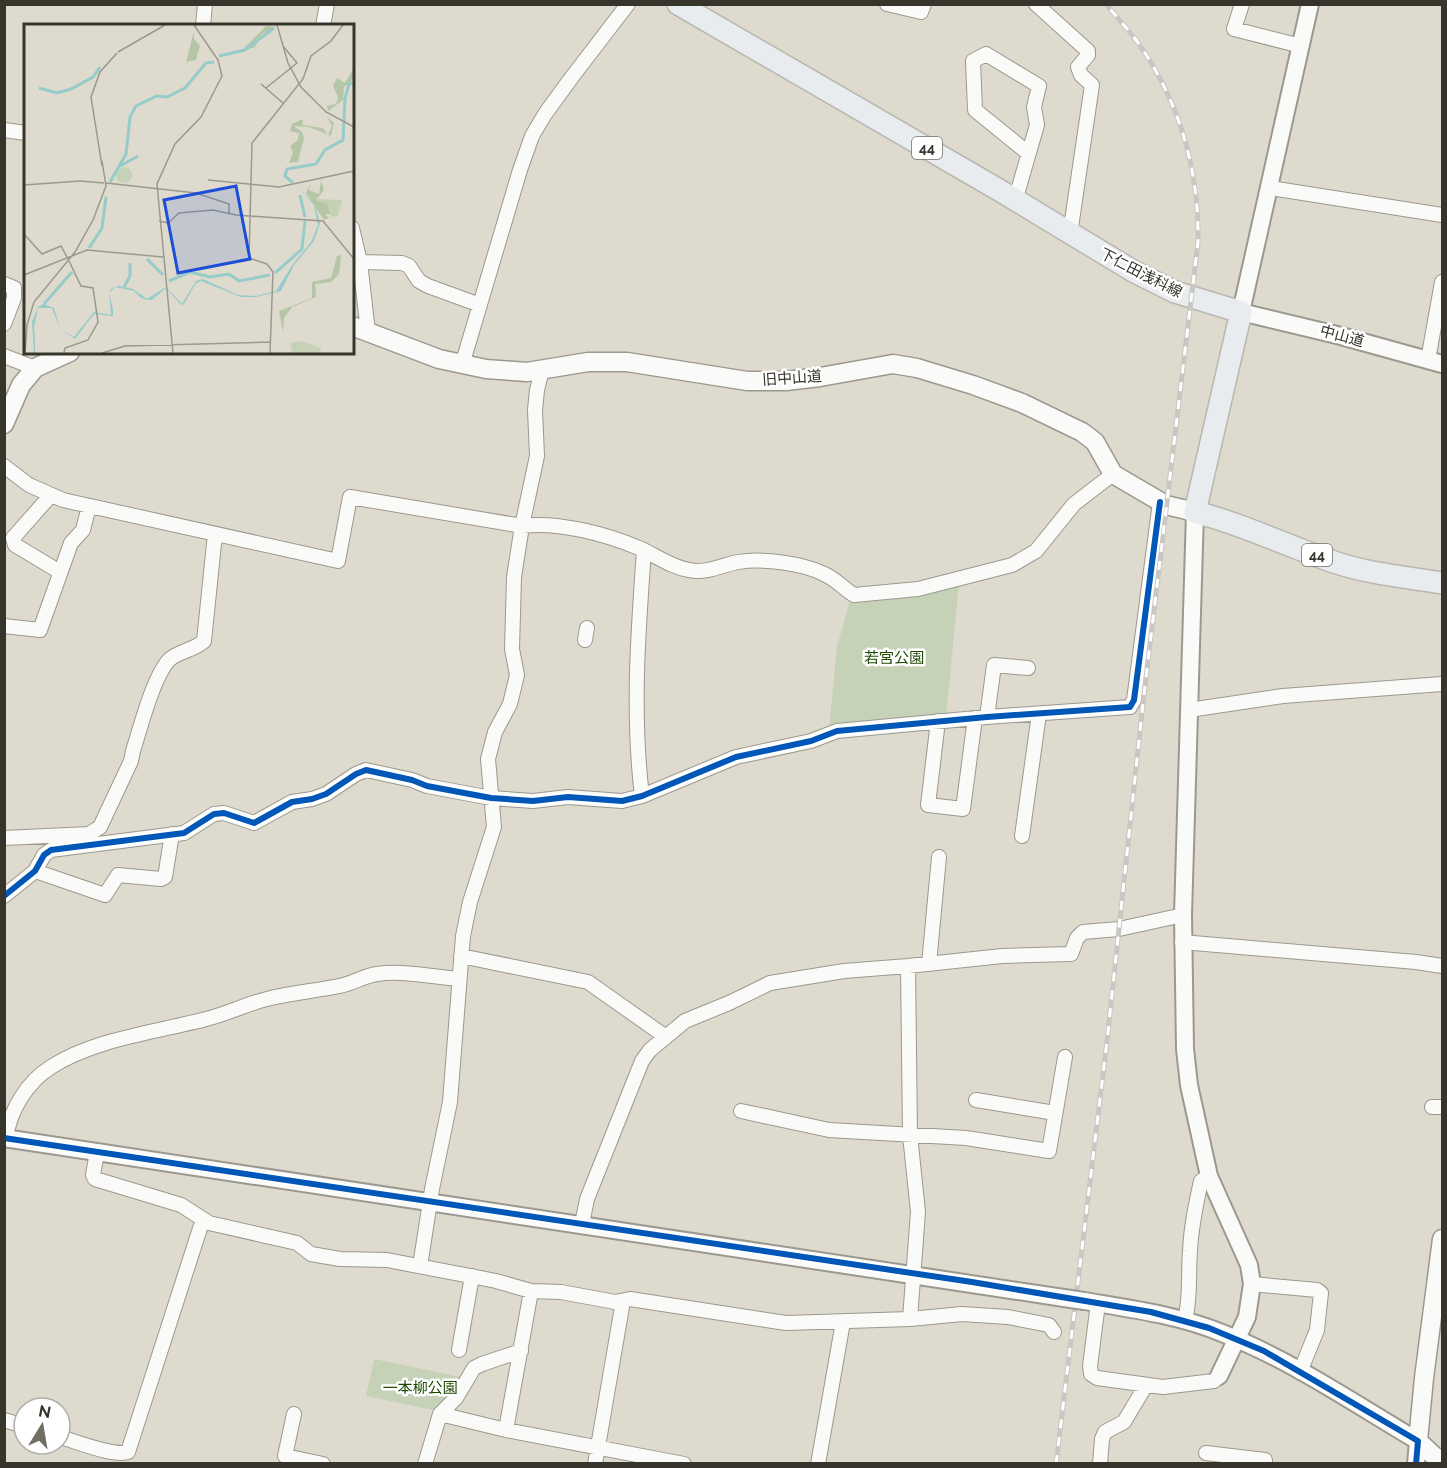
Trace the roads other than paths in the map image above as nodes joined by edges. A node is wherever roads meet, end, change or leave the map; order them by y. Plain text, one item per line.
1 (205, 4) edge
2 (327, 4) edge
3 (628, 4) edge
4 (678, 4) edge
5 (887, 4) edge
6 (924, 4) edge
7 (1036, 4) edge
8 (1242, 4) edge
9 (1310, 4) edge
10 (203, 24) edge
11 (323, 24) edge
12 (1301, 46) junction
13 (4, 130) edge
14 (24, 133) edge
15 (1029, 153) junction
16 (1270, 188) junction
17 (1015, 201) junction
18 (1443, 215) edge
19 (1070, 234) junction
20 (354, 236) edge
21 (360, 262) junction
22 (1443, 282) edge
23 (4, 284) edge
24 (480, 305) junction
25 (1240, 312) junction
26 (4, 324) edge
27 (360, 329) edge
28 (60, 354) edge
29 (4, 357) edge
30 (1435, 362) edge
31 (462, 365) junction
32 (35, 368) junction
33 (542, 370) junction
34 (4, 424) edge
35 (4, 466) edge
36 (1113, 474) junction
37 (51, 495) junction
38 (1160, 502) junction
39 (89, 506) junction
40 (1195, 512) junction
41 (522, 526) junction
42 (215, 534) junction
43 (644, 550) junction
44 (60, 572) junction
45 (1443, 583) edge
46 (4, 626) edge
47 (1028, 668) dead end
48 (1443, 684) edge
49 (1189, 710) junction
50 (1039, 714) junction
51 (981, 718) junction
52 (938, 721) junction
53 (642, 796) junction
54 (491, 798) junction
55 (172, 834) junction
56 (1022, 836) dead end
57 (4, 838) edge
58 (90, 839) junction
59 (939, 857) dead end
60 (35, 872) junction
61 (4, 897) edge
62 (1183, 915) junction
63 (1182, 942) junction
64 (461, 956) junction
65 (929, 964) junction
66 (908, 966) junction
67 (1443, 966) edge
68 (459, 979) junction
69 (666, 1037) junction
70 (1065, 1057) dead end
71 (985, 1097) dead end
72 (741, 1111) dead end
73 (1055, 1113) junction
74 (910, 1135) junction
75 (5, 1138) edge
76 (97, 1152) junction
77 (1209, 1176) junction
78 (430, 1201) junction
79 (203, 1219) junction
80 (582, 1224) junction
81 (1443, 1239) edge
82 (420, 1266) junction
83 (915, 1274) junction
84 (472, 1276) junction
85 (1252, 1284) junction
86 (531, 1291) junction
87 (623, 1301) junction
88 (1091, 1302) junction
89 (910, 1319) junction
90 (1185, 1320) junction
91 (843, 1322) junction
92 (1054, 1332) dead end
93 (1236, 1338) junction
94 (459, 1350) dead end
95 (520, 1351) junction
96 (1300, 1372) junction
97 (1219, 1376) joint
98 (1146, 1385) junction
99 (294, 1414) dead end
100 (440, 1414) junction
101 (506, 1430) junction
102 (72, 1440) edge
103 (1418, 1441) junction
104 (1443, 1446) edge
105 (597, 1447) junction
106 (1206, 1453) dead end
107 (1443, 1461) edge
108 (322, 1464) edge
109 (425, 1464) edge
110 (595, 1464) edge
111 (684, 1464) edge
112 (818, 1464) edge
113 (1100, 1464) edge
114 (1265, 1464) edge
115 (1416, 1464) edge

1 - 10 street
2 - 11 street
3 - 24 street
4 - 17 main road, 下仁田浅科線 / 44
5 - 6 street
7 - 19 street
8 - 12 street
9 - 12 street
12 - 16 street
13 - 14 street
15 - 15 street
15 - 17 street
16 - 18 street
16 - 25 street
17 - 19 main road, 下仁田浅科線 / 44
19 - 25 main road, 下仁田浅科線 / 44
20 - 21 street
21 - 24 street
21 - 27 street
22 - 30 street
23 - 26 street
24 - 31 street
25 - 30 street, 中山道
25 - 40 main road
27 - 31 main road, 旧中山道
28 - 32 main road
29 - 32 street
31 - 33 main road, 旧中山道
32 - 34 main road
33 - 36 main road, 旧中山道
33 - 41 street
35 - 37 street
36 - 38 main road, 旧中山道
36 - 43 street
37 - 39 street
37 - 44 street
38 - 40 main road, 旧中山道
38 - 50 street
39 - 42 street
39 - 44 street
40 - 45 main road, 44
40 - 49 street
41 - 42 street
41 - 43 street
41 - 54 street
42 - 58 street
43 - 53 street
44 - 46 street
47 - 51 street
48 - 49 street
49 - 62 street
50 - 51 street
50 - 56 street
51 - 52 street
51 - 52 street
52 - 53 street
53 - 54 street
54 - 55 street
54 - 64 street
55 - 58 street
55 - 60 street
57 - 58 street
58 - 60 street
59 - 65 street
60 - 61 street
62 - 63 street
62 - 65 street
63 - 67 street
63 - 77 street
64 - 68 street
64 - 69 street
65 - 66 street
66 - 69 street
66 - 74 street
68 - 75 street
68 - 78 street
69 - 80 street
70 - 73 street
71 - 73 street
72 - 74 street
73 - 74 street
74 - 83 street
75 - 76 street
76 - 78 street
76 - 79 street
77 - 85 street
77 - 90 street
78 - 80 street
78 - 82 street
79 - 82 street
79 - 102 street
80 - 83 street
81 - 103 main road
82 - 84 street
83 - 88 street, bridge
83 - 89 street
84 - 86 street
84 - 94 street
85 - 93 street
85 - 96 street
86 - 87 street
86 - 95 street
87 - 91 street
87 - 105 street
88 - 90 street
88 - 98 street
89 - 91 street
89 - 92 street
90 - 93 street
91 - 112 street
93 - 96 street
93 - 97 street
95 - 100 street
95 - 101 street
96 - 103 street
97 - 98 street
98 - 113 street
99 - 108 street
100 - 101 street
100 - 109 street
101 - 105 street
103 - 104 main road
103 - 107 main road
103 - 115 street
105 - 110 street
105 - 111 street
106 - 114 street

